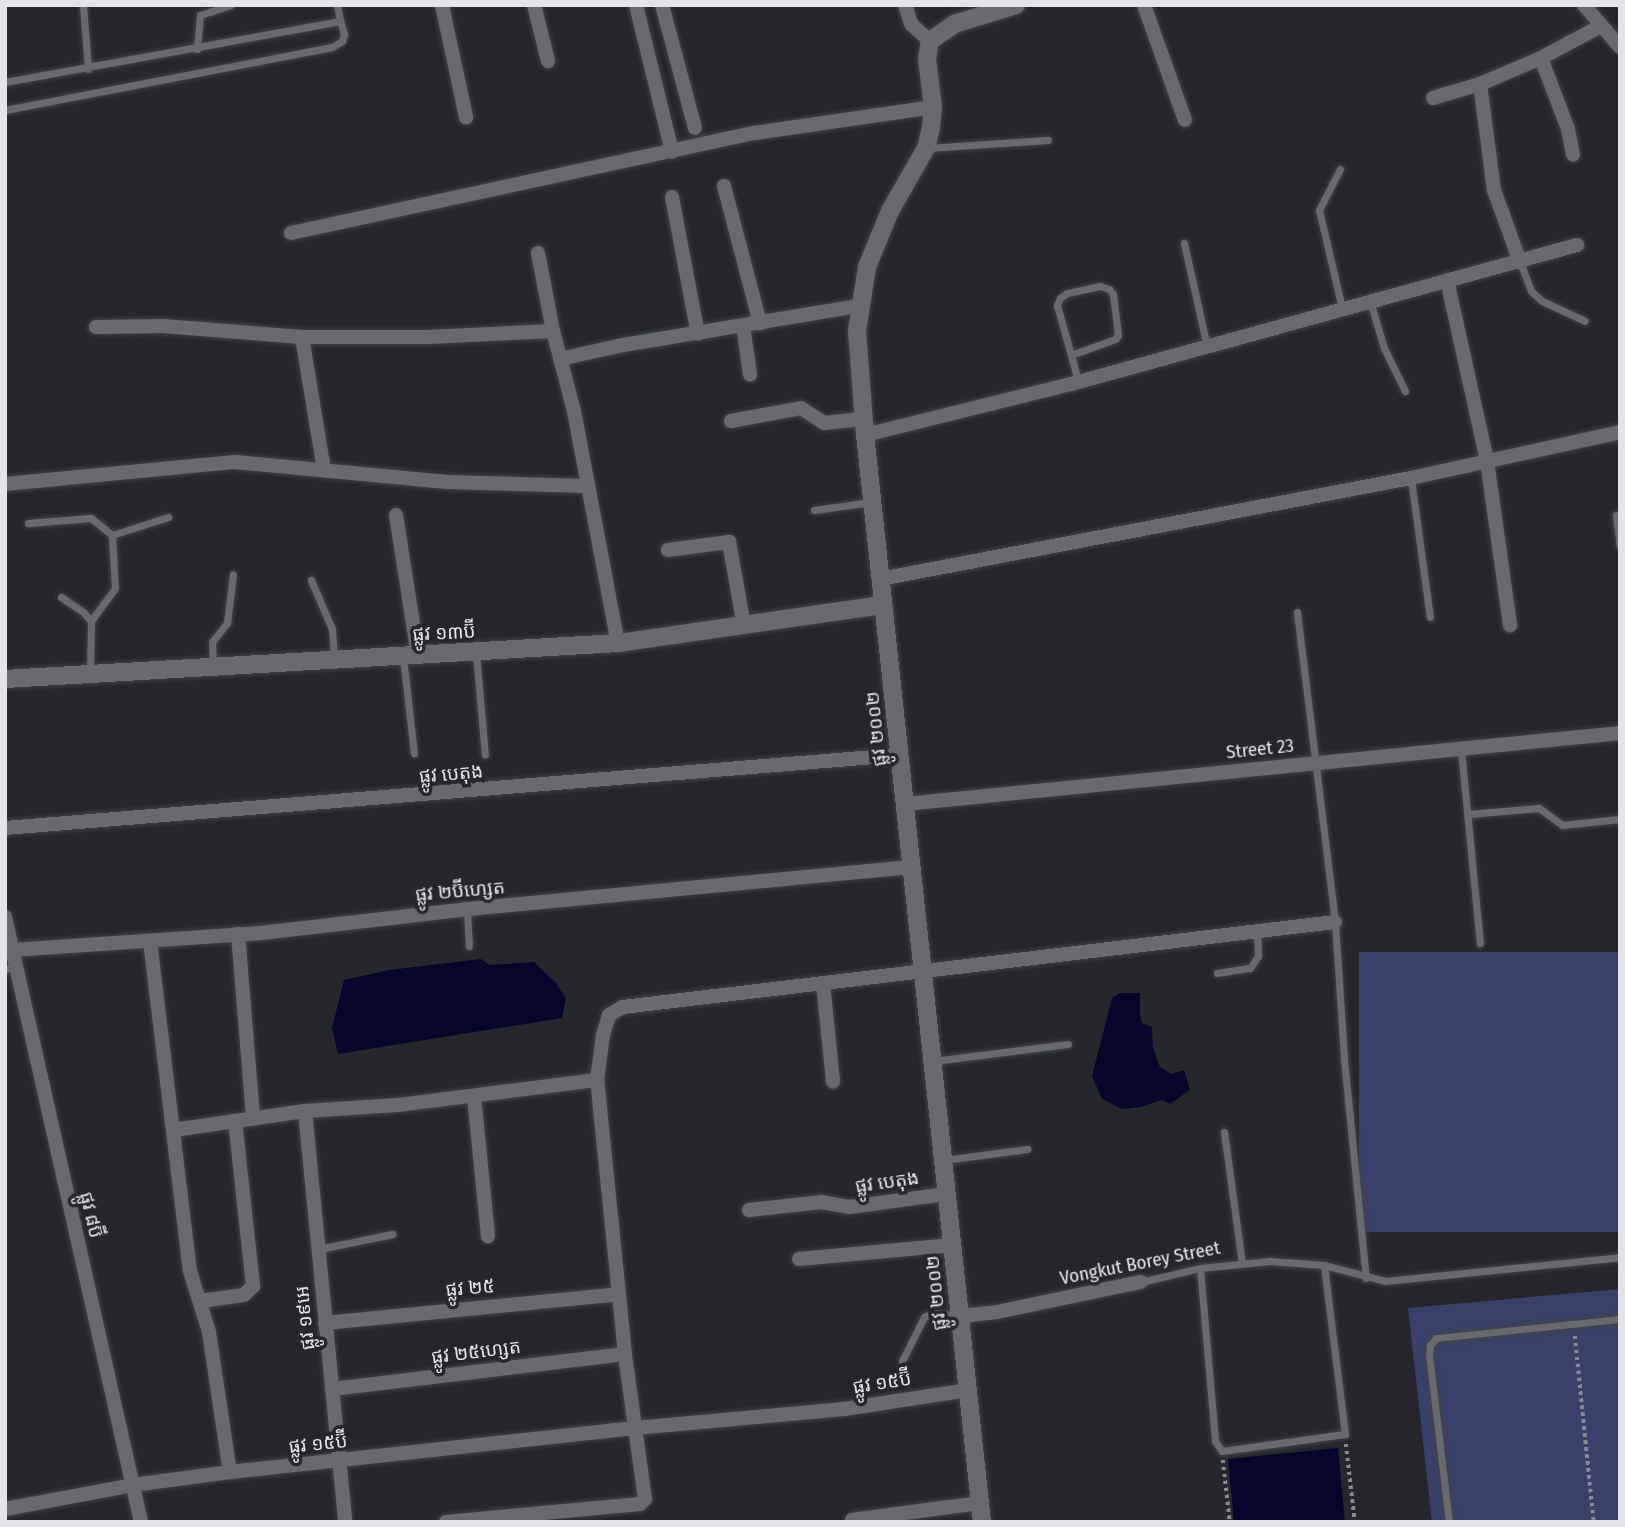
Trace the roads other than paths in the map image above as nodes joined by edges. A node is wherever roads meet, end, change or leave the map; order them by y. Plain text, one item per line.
1 (83, 5) edge
2 (230, 5) edge
3 (337, 5) edge
4 (442, 5) edge
5 (534, 5) edge
6 (636, 5) edge
7 (662, 5) edge
8 (905, 5) edge
9 (1016, 5) edge
10 (1144, 5) edge
11 (1584, 5) edge
12 (340, 22) junction
13 (1601, 26) junction
14 (930, 41) junction
15 (1620, 47) edge
16 (197, 49) junction
17 (1541, 58) junction
18 (548, 61) dead end
19 (88, 69) junction
20 (5, 82) edge
21 (1480, 84) junction
22 (1433, 98) dead end
23 (933, 107) junction
24 (5, 110) edge
25 (466, 117) dead end
26 (1185, 120) dead end
27 (695, 128) dead end
28 (1048, 140) dead end
29 (926, 148) junction
30 (672, 152) junction
31 (1573, 155) dead end
32 (1340, 169) dead end
33 (724, 186) dead end
34 (672, 197) dead end
35 (291, 233) dead end
36 (1184, 243) dead end
37 (1577, 245) dead end
38 (538, 253) dead end
39 (1520, 262) junction
40 (1447, 280) junction
41 (1370, 300) junction
42 (859, 306) junction
43 (1342, 308) junction
44 (1585, 321) dead end
45 (760, 323) junction
46 (743, 326) junction
47 (96, 327) dead end
48 (553, 331) junction
49 (698, 334) junction
50 (302, 337) junction
51 (1207, 346) junction
52 (1070, 355) junction
53 (560, 359) junction
54 (750, 374) dead end
55 (1078, 382) junction
56 (1405, 391) dead end
57 (731, 422) dead end
58 (864, 427) junction
59 (1620, 432) edge
60 (1487, 461) junction
61 (324, 470) junction
62 (1410, 478) junction
63 (5, 484) edge
64 (587, 486) junction
65 (872, 501) junction
66 (814, 510) dead end
67 (396, 515) dead end
68 (1616, 515) dead end
69 (168, 517) dead end
70 (28, 523) dead end
71 (112, 535) junction
72 (1620, 546) edge
73 (668, 550) dead end
74 (233, 574) dead end
75 (880, 579) junction
76 (311, 580) dead end
77 (61, 597) dead end
78 (883, 605) junction
79 (1297, 612) dead end
80 (1430, 617) dead end
81 (91, 621) junction
82 (1510, 625) dead end
83 (744, 626) junction
84 (618, 643) junction
85 (476, 652) junction
86 (411, 655) junction
87 (335, 660) junction
88 (213, 667) junction
89 (90, 674) junction
90 (5, 679) edge
91 (1620, 733) edge
92 (1461, 750) junction
93 (414, 753) dead end
94 (485, 755) dead end
95 (900, 755) junction
96 (1315, 763) junction
97 (905, 804) junction
98 (1468, 814) junction
99 (1620, 819) edge
100 (5, 828) edge
101 (912, 867) junction
102 (467, 909) junction
103 (5, 917) edge
104 (1335, 922) junction
105 (1257, 931) junction
106 (238, 934) junction
107 (150, 941) junction
108 (1480, 943) dead end
109 (470, 946) dead end
110 (12, 950) junction
111 (11, 968) edge
112 (923, 971) junction
113 (1217, 973) dead end
114 (823, 984) junction
115 (1068, 1044) dead end
116 (932, 1061) junction
117 (597, 1080) junction
118 (833, 1082) dead end
119 (474, 1096) junction
120 (305, 1111) junction
121 (253, 1118) junction
122 (235, 1121) junction
123 (173, 1130) junction
124 (1224, 1132) dead end
125 (1027, 1149) dead end
126 (943, 1160) junction
127 (947, 1194) junction
128 (749, 1210) dead end
129 (392, 1234) dead end
130 (488, 1236) dead end
131 (952, 1245) junction
132 (318, 1250) junction
133 (1620, 1256) edge
134 (799, 1259) dead end
135 (1242, 1264) junction
136 (1324, 1265) junction
137 (1200, 1268) junction
138 (1366, 1278) junction
139 (1141, 1282) joint
140 (619, 1294) junction
141 (200, 1301) junction
142 (960, 1316) junction
143 (1620, 1319) edge
144 (325, 1323) junction
145 (625, 1354) junction
146 (902, 1361) dead end
147 (332, 1389) junction
148 (968, 1390) junction
149 (635, 1428) junction
150 (339, 1462) junction
151 (230, 1472) junction
152 (133, 1485) junction
153 (980, 1503) junction
154 (5, 1509) edge
155 (852, 1520) edge
156 (141, 1522) edge
157 (345, 1522) edge
158 (446, 1522) edge
159 (982, 1522) edge
160 (1449, 1522) edge

1 - 19 lane
2 - 16 lane
3 - 12 lane
4 - 25 street
5 - 18 street
6 - 30 street
7 - 27 street
8 - 14 street
9 - 14 street
10 - 26 street
11 - 13 street
12 - 16 lane
12 - 24 lane
13 - 15 street
13 - 17 street
14 - 23 street, ផ្លូវ ២០០២
16 - 19 lane
17 - 21 street
17 - 31 street
19 - 20 lane
21 - 22 street
21 - 39 street
23 - 29 street, ផ្លូវ ២០០២
23 - 30 street
28 - 29 lane
29 - 42 street, ផ្លូវ ២០០២
30 - 35 street
32 - 43 lane
33 - 45 street
34 - 49 street
36 - 51 lane
37 - 39 street
38 - 48 street
39 - 40 street
39 - 44 lane
40 - 41 street
40 - 60 street
41 - 43 street
41 - 56 lane
42 - 45 street
42 - 58 street, ផ្លូវ ២០០២
43 - 51 street
45 - 46 street
46 - 49 street
46 - 54 street
47 - 50 street
48 - 50 street
48 - 53 street
49 - 53 street
50 - 61 street
51 - 55 street
52 - 52 lane
52 - 55 lane
53 - 64 street
55 - 58 street
57 - 58 street
58 - 65 street, ផ្លូវ ២០០២
59 - 60 street
60 - 62 street
60 - 82 street
61 - 63 street
61 - 64 street
62 - 75 street
62 - 80 lane
64 - 84 street
65 - 66 lane
65 - 75 street, ផ្លូវ ២០០២
67 - 86 street
68 - 72 lane
69 - 71 lane
70 - 71 lane
71 - 81 lane
73 - 83 street
74 - 88 lane
75 - 78 street, ផ្លូវ ២០០២
76 - 87 lane
77 - 81 lane
78 - 83 street, ផ្លូវ ១៣ប៊ី
78 - 95 street, ផ្លូវ ២០០២
79 - 96 lane
81 - 89 lane
83 - 84 street, ផ្លូវ ១៣ប៊ី
84 - 85 street, ផ្លូវ ១៣ប៊ី
85 - 86 street, ផ្លូវ ១៣ប៊ី
85 - 94 lane
86 - 87 street, ផ្លូវ ១៣ប៊ី
86 - 93 lane
87 - 88 street, ផ្លូវ ១៣ប៊ី
88 - 89 street, ផ្លូវ ១៣ប៊ី
89 - 90 street, ផ្លូវ ១៣ប៊ី
91 - 92 street, Street 23
92 - 96 street, Street 23
92 - 98 lane
95 - 97 street, ផ្លូវ ២០០២
95 - 100 street, ផ្លូវ បេតុង
96 - 97 street, Street 23
96 - 104 lane
97 - 101 street, ផ្លូវ ២០០២
98 - 99 lane
98 - 108 lane
101 - 102 street, ផ្លូវ ២ប៊ីហ្សេត
101 - 112 street, ផ្លូវ ២០០២
102 - 106 street, ផ្លូវ ២ប៊ីហ្សេត
102 - 109 lane
103 - 110 street, ផ្លូវ ៨ប៊ី
104 - 105 street
104 - 138 lane
105 - 112 street
105 - 113 lane
106 - 107 street, ផ្លូវ ២ប៊ីហ្សេត
106 - 121 street
107 - 110 street, ផ្លូវ ២ប៊ីហ្សេត
107 - 123 street
110 - 111 street, ផ្លូវ ៨ប៊ី
111 - 152 street, ផ្លូវ ៨ប៊ី
112 - 114 street
112 - 116 street, ផ្លូវ ២០០២
114 - 117 street
114 - 118 street
115 - 116 lane
116 - 126 street, ផ្លូវ ២០០២
117 - 119 street
117 - 140 street
119 - 120 street
119 - 130 street
120 - 121 street
120 - 132 street, ផ្លូវ ១៩អេ
121 - 122 street
122 - 123 street
122 - 141 street
123 - 141 street
124 - 135 lane
125 - 126 lane
126 - 127 street, ផ្លូវ ២០០២
127 - 128 street, ផ្លូវ បេតុង
127 - 131 street, ផ្លូវ ២០០២
129 - 132 lane
131 - 134 street
131 - 142 street, ផ្លូវ ២០០២
132 - 144 street, ផ្លូវ ១៩អេ
133 - 138 lane, Vongkut Borey Street
135 - 136 lane, Vongkut Borey Street
135 - 137 lane, Vongkut Borey Street
136 - 137 lane
136 - 138 lane, Vongkut Borey Street
137 - 139 lane, Vongkut Borey Street
139 - 142 street, Vongkut Borey Street
140 - 144 street, ផ្លូវ ២៥
140 - 145 street
141 - 151 street
142 - 146 lane
142 - 148 street, ផ្លូវ ២០០២
143 - 160 lane
144 - 147 street, ផ្លូវ ១៩អេ
145 - 147 street, ផ្លូវ ២៥ហ្សេត
145 - 149 street
147 - 150 street, ផ្លូវ ១៩អេ
148 - 149 street, ផ្លូវ ១៥ប៊ី
148 - 153 street, ផ្លូវ ២០០២
149 - 150 street, ផ្លូវ ១៥ប៊ី
149 - 158 street
150 - 151 street, ផ្លូវ ១៥ប៊ី
150 - 157 street, ផ្លូវ ១៩អេ
151 - 152 street, ផ្លូវ ១៥ប៊ី
152 - 154 street, ផ្លូវ ១៥ប៊ី
152 - 156 street, ផ្លូវ ៨ប៊ី
153 - 155 street
153 - 159 street, ផ្លូវ ២០០២

